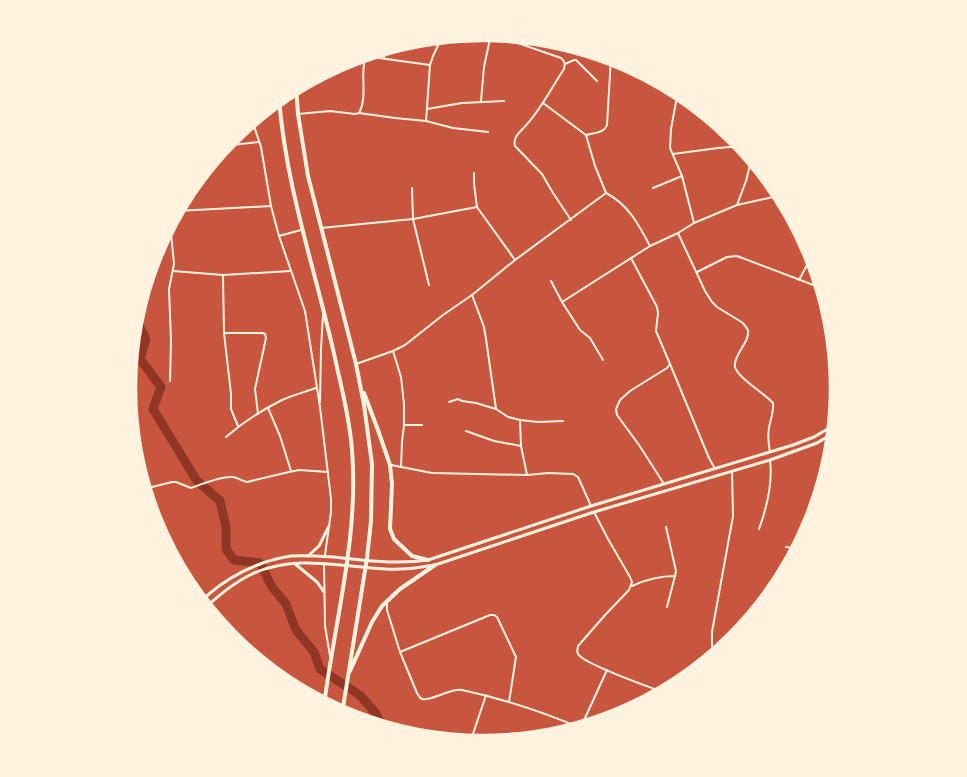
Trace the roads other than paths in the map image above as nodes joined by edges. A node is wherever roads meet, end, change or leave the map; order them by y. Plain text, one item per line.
1 (488, 41) edge
2 (515, 43) edge
3 (439, 44) edge
4 (379, 58) edge
5 (384, 58) joint
6 (365, 63) edge
7 (565, 64) junction
8 (430, 65) junction
9 (610, 66) edge
10 (597, 81) dead end
11 (297, 96) edge
12 (676, 100) edge
13 (482, 101) junction
14 (504, 101) dead end
15 (543, 103) junction
16 (280, 107) edge
17 (427, 109) junction
18 (359, 113) junction
19 (298, 114) junction
20 (426, 121) junction
21 (254, 128) edge
22 (488, 132) dead end
23 (586, 135) junction
24 (259, 142) junction
25 (237, 145) edge
26 (733, 147) edge
27 (673, 154) junction
28 (750, 166) edge
29 (474, 174) dead end
30 (682, 176) junction
31 (412, 188) dead end
32 (653, 188) dead end
33 (606, 193) junction
34 (773, 198) edge
35 (737, 205) junction
36 (271, 206) junction
37 (477, 207) junction
38 (186, 211) edge
39 (413, 219) junction
40 (571, 220) junction
41 (694, 223) junction
42 (321, 228) junction
43 (302, 230) junction
44 (678, 233) junction
45 (280, 236) junction
46 (171, 237) edge
47 (650, 246) junction
48 (632, 258) junction
49 (515, 260) junction
50 (807, 265) edge
51 (173, 271) junction
52 (291, 271) junction
53 (697, 272) junction
54 (223, 275) junction
55 (799, 280) junction
56 (551, 281) dead end
57 (430, 285) dead end
58 (815, 286) edge
59 (472, 295) junction
60 (562, 302) junction
61 (323, 309) junction
62 (224, 333) junction
63 (393, 351) junction
64 (603, 360) dead end
65 (356, 364) junction
66 (670, 364) junction
67 (170, 381) dead end
68 (360, 386) junction
69 (316, 388) junction
70 (449, 402) dead end
71 (320, 407) junction
72 (268, 408) junction
73 (496, 409) junction
74 (258, 414) junction
75 (520, 420) junction
76 (563, 421) dead end
77 (404, 425) junction
78 (422, 425) dead end
79 (238, 426) junction
80 (828, 428) edge
81 (466, 431) dead end
82 (226, 437) dead end
83 (827, 438) edge
84 (522, 446) junction
85 (770, 453) junction
86 (770, 460) junction
87 (390, 465) junction
88 (401, 467) junction
89 (715, 469) junction
90 (291, 471) junction
91 (732, 471) junction
92 (328, 472) junction
93 (527, 474) junction
94 (665, 485) junction
95 (151, 487) edge
96 (608, 501) junction
97 (591, 506) junction
98 (610, 508) junction
99 (594, 512) junction
100 (329, 526) junction
101 (666, 526) dead end
102 (759, 529) dead end
103 (786, 547) dead end
104 (792, 548) edge
105 (308, 556) junction
106 (324, 557) junction
107 (428, 560) junction
108 (293, 563) junction
109 (324, 563) junction
110 (435, 565) junction
111 (675, 576) junction
112 (631, 586) junction
113 (324, 592) junction
114 (206, 597) edge
115 (388, 600) junction
116 (211, 603) edge
117 (667, 607) dead end
118 (713, 649) edge
119 (400, 652) junction
120 (331, 663) junction
121 (607, 670) junction
122 (347, 677) junction
123 (656, 690) edge
124 (486, 695) junction
125 (325, 697) edge
126 (509, 702) junction
127 (343, 706) edge
128 (585, 720) edge
129 (570, 725) edge
130 (472, 736) edge

1 - 13 street
2 - 7 street
3 - 8 street
4 - 5 street
5 - 8 street
6 - 18 street
7 - 10 street
7 - 15 street
8 - 17 street
9 - 23 street
11 - 19 highway
12 - 27 street
13 - 14 street
13 - 17 street
15 - 23 street
15 - 40 street
16 - 43 highway
17 - 20 street
18 - 19 street
18 - 20 street
19 - 42 highway
20 - 22 street
21 - 24 street
23 - 33 street
24 - 25 street
24 - 36 street
26 - 27 street
27 - 30 street
28 - 35 street
29 - 37 street
30 - 32 street
30 - 41 street
31 - 39 street
33 - 40 street
33 - 47 street
34 - 35 street
35 - 41 street
36 - 38 street
36 - 45 street
37 - 39 street
37 - 49 street
39 - 42 street
39 - 57 street
40 - 49 street
41 - 44 street
42 - 65 highway
43 - 45 street
43 - 61 highway
44 - 47 street
44 - 53 street
45 - 52 street
46 - 51 street
47 - 48 street
48 - 60 street
48 - 66 street
49 - 59 street
50 - 55 street
51 - 54 street
51 - 67 street
52 - 54 street
52 - 69 street
53 - 55 street
53 - 85 street
54 - 62 street
55 - 58 street
56 - 60 street
59 - 63 street
59 - 73 street
60 - 64 street
61 - 71 street
61 - 120 highway
62 - 74 street
62 - 79 street
63 - 65 street
63 - 77 street
65 - 68 highway
66 - 89 street
66 - 94 street
68 - 87 highway
68 - 122 highway
69 - 71 street
69 - 72 street
70 - 73 street
71 - 92 street
72 - 74 street
72 - 90 street
73 - 75 street
74 - 79 street
75 - 76 street
75 - 84 street
77 - 78 street
77 - 88 street
79 - 82 street
80 - 85 main road
81 - 84 street
83 - 86 main road
84 - 93 street
85 - 89 main road
86 - 91 main road
86 - 102 street
87 - 88 street
87 - 107 highway
88 - 93 street
89 - 94 main road
90 - 92 street
90 - 95 street
91 - 98 main road
91 - 118 street
92 - 100 street
93 - 97 street
94 - 96 main road
96 - 97 main road
96 - 98 main road
97 - 107 main road
98 - 99 main road
99 - 110 main road
99 - 112 street
100 - 105 main road
100 - 106 street
101 - 111 street
103 - 104 street
105 - 106 main road
105 - 114 main road
106 - 107 main road
108 - 109 main road
108 - 113 main road
108 - 116 main road
109 - 110 main road
109 - 113 street
110 - 115 highway
111 - 112 street
111 - 117 street
112 - 121 street
113 - 120 street
115 - 119 street
115 - 122 highway
119 - 124 street
119 - 126 street
120 - 125 highway
121 - 123 street
121 - 128 street
122 - 127 highway
124 - 126 street
124 - 130 street
126 - 129 street

